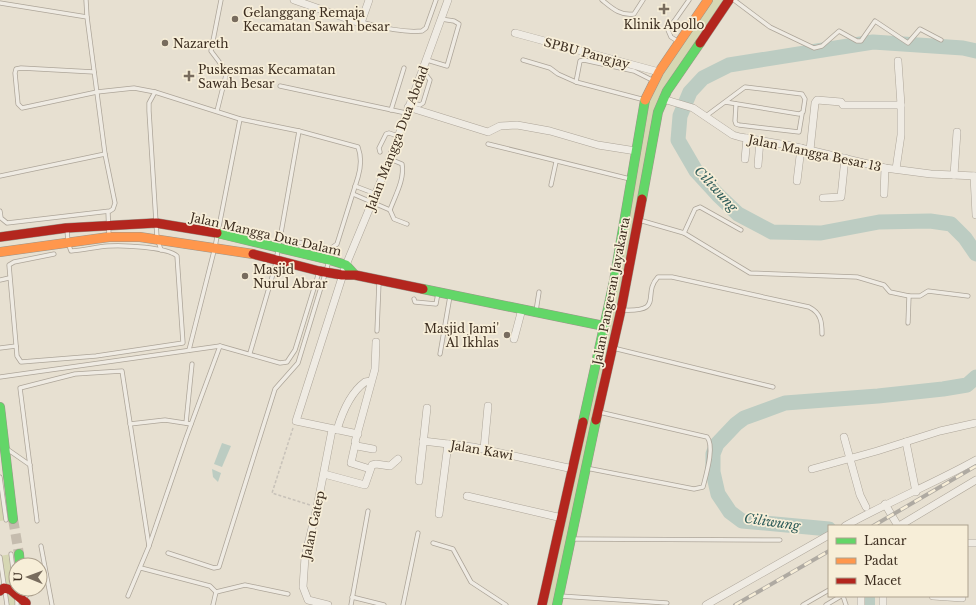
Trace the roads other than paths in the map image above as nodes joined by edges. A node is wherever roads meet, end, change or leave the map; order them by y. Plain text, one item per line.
1 (86, 0) edge
2 (221, 0) edge
3 (294, 0) edge
4 (369, 0) edge
5 (436, 0) edge
6 (448, 0) edge
7 (602, 0) edge
8 (643, 0) edge
9 (689, 0) edge
10 (708, 0) edge
11 (729, 0) edge
12 (734, 0) edge
13 (0, 3) edge
14 (310, 3) edge
15 (87, 17) junction
16 (441, 19) junction
17 (360, 22) junction
18 (515, 33) dead end
19 (940, 40) dead end
20 (679, 42) junction
21 (427, 60) junction
22 (523, 60) dead end
23 (898, 61) dead end
24 (404, 68) dead end
25 (422, 71) junction
26 (94, 72) junction
27 (659, 72) junction
28 (654, 81) junction
29 (576, 82) junction
30 (280, 86) dead end
31 (97, 92) junction
32 (155, 92) junction
33 (663, 99) junction
34 (645, 100) junction
35 (725, 102) junction
36 (736, 104) junction
37 (901, 105) junction
38 (408, 107) junction
39 (391, 110) junction
40 (217, 111) junction
41 (802, 114) junction
42 (706, 116) junction
43 (240, 119) junction
44 (298, 132) junction
45 (957, 132) dead end
46 (398, 136) junction
47 (747, 138) junction
48 (760, 140) junction
49 (488, 144) dead end
50 (801, 148) junction
51 (810, 150) junction
52 (636, 151) junction
53 (380, 152) dead end
54 (105, 154) junction
55 (845, 158) junction
56 (390, 159) junction
57 (745, 159) dead end
58 (556, 162) junction
59 (758, 165) dead end
60 (885, 168) junction
61 (896, 169) junction
62 (954, 175) junction
63 (0, 176) edge
64 (975, 176) edge
65 (631, 180) junction
66 (797, 181) dead end
67 (355, 186) junction
68 (551, 186) dead end
69 (353, 194) junction
70 (376, 194) junction
71 (884, 194) dead end
72 (823, 198) dead end
73 (372, 202) junction
74 (390, 210) junction
75 (0, 211) edge
76 (108, 213) junction
77 (976, 215) edge
78 (637, 219) junction
79 (156, 223) junction
80 (108, 224) junction
81 (408, 224) dead end
82 (66, 228) junction
83 (741, 230) dead end
84 (217, 233) junction
85 (684, 233) junction
86 (0, 237) edge
87 (157, 238) junction
88 (279, 238) junction
89 (109, 241) junction
90 (69, 246) junction
91 (215, 247) junction
92 (277, 248) junction
93 (161, 250) junction
94 (0, 252) edge
95 (54, 254) dead end
96 (276, 259) junction
97 (330, 260) junction
98 (346, 265) junction
99 (323, 272) junction
100 (355, 275) junction
101 (342, 276) junction
102 (9, 278) junction
103 (0, 280) edge
104 (379, 280) junction
105 (438, 292) junction
106 (539, 292) dead end
107 (450, 295) junction
108 (908, 296) junction
109 (968, 296) dead end
110 (414, 299) dead end
111 (522, 309) junction
112 (621, 310) junction
113 (535, 312) junction
114 (908, 323) dead end
115 (604, 326) junction
116 (377, 331) dead end
117 (822, 334) dead end
118 (514, 339) dead end
119 (376, 342) dead end
120 (16, 346) junction
121 (220, 346) junction
122 (0, 348) edge
123 (612, 348) junction
124 (189, 350) junction
125 (250, 353) junction
126 (440, 354) dead end
127 (192, 364) dead end
128 (0, 377) edge
129 (371, 382) junction
130 (773, 387) dead end
131 (587, 404) junction
132 (488, 406) dead end
133 (0, 408) edge
134 (427, 408) dead end
135 (599, 410) junction
136 (186, 423) junction
137 (976, 423) edge
138 (130, 424) junction
139 (192, 424) junction
140 (335, 430) junction
141 (580, 431) junction
142 (358, 434) junction
143 (593, 434) junction
144 (844, 436) dead end
145 (423, 441) junction
146 (906, 442) junction
147 (448, 444) junction
148 (355, 445) junction
149 (6, 449) junction
150 (373, 449) dead end
151 (484, 449) junction
152 (398, 458) dead end
153 (850, 458) junction
154 (976, 460) edge
155 (30, 465) junction
156 (585, 468) junction
157 (370, 469) junction
158 (573, 469) junction
159 (812, 469) dead end
160 (324, 474) junction
161 (0, 477) edge
162 (976, 480) edge
163 (419, 481) dead end
164 (916, 492) junction
165 (467, 496) dead end
166 (883, 506) junction
167 (866, 508) dead end
168 (368, 511) dead end
169 (439, 514) dead end
170 (562, 518) junction
171 (10, 520) joint
172 (37, 521) dead end
173 (847, 525) edge
174 (898, 525) edge
175 (901, 525) edge
176 (418, 533) dead end
177 (828, 536) edge
178 (571, 538) junction
179 (780, 540) dead end
180 (433, 543) dead end
181 (41, 546) dead end
182 (149, 546) junction
183 (168, 553) dead end
184 (15, 554) joint
185 (0, 557) edge
186 (16, 557) edge
187 (43, 557) edge
188 (141, 568) junction
189 (48, 584) edge
190 (2, 590) edge
191 (828, 591) edge
192 (216, 592) junction
193 (288, 594) dead end
194 (559, 595) junction
195 (128, 596) dead end
196 (352, 597) junction
197 (840, 597) edge
198 (940, 597) edge
199 (22, 599) edge
200 (962, 600) edge
201 (667, 603) dead end
202 (7, 605) edge
203 (52, 605) edge
204 (213, 605) edge
205 (328, 605) edge
206 (351, 605) edge
207 (384, 605) edge
208 (403, 605) edge
209 (506, 605) edge
210 (542, 605) edge
211 (557, 605) edge
212 (706, 605) edge
213 (803, 605) edge
214 (826, 605) edge

1 - 15 lane
2 - 40 lane
3 - 14 street
4 - 17 street
5 - 17 lane
6 - 16 street, Jalan Mangga Dua Abdad
7 - 8 lane
9 - 20 lane
10 - 20 main road, Jalan Pangeran Jayakarta
11 - 33 main road, Jalan Pangeran Jayakarta
12 - 19 lane
13 - 15 lane
14 - 17 street
15 - 26 lane
16 - 21 street, Jalan Mangga Dua Abdad
16 - 21 lane
18 - 27 street, SPBU Pangjay
20 - 27 main road, Jalan Pangeran Jayakarta
21 - 25 street, Jalan Mangga Dua Abdad
22 - 29 lane, SPBU Pangjay
23 - 37 street
24 - 39 lane
25 - 38 street, Jalan Mangga Dua Abdad
25 - 38 lane
26 - 31 lane
26 - 31 lane
27 - 28 main road, Jalan Pangeran Jayakarta
28 - 29 lane, SPBU Pangjay
28 - 34 main road, Jalan Pangeran Jayakarta
29 - 34 lane, SPBU Pangjay
30 - 39 lane
31 - 32 lane
31 - 54 lane
32 - 40 lane
32 - 79 lane
33 - 42 street, Jalan Mangga Besar 13
33 - 78 main road, Jalan Pangeran Jayakarta
34 - 52 main road, Jalan Pangeran Jayakarta
35 - 36 lane
35 - 41 lane
35 - 42 lane
36 - 41 lane
36 - 41 lane
37 - 51 street
37 - 61 street
38 - 39 lane
38 - 46 street, Jalan Mangga Dua Abdad
38 - 52 street
40 - 43 lane
42 - 47 street, Jalan Mangga Besar 13
43 - 44 lane
43 - 84 lane
44 - 67 lane
44 - 88 lane
45 - 62 street
46 - 53 lane
46 - 56 street, Jalan Mangga Dua Abdad
47 - 48 street, Jalan Mangga Besar 13
47 - 57 street
48 - 50 street, Jalan Mangga Besar 13
48 - 59 street
49 - 58 lane
50 - 51 street, Jalan Mangga Besar 13
50 - 66 street
51 - 55 street, Jalan Mangga Besar 13
52 - 65 main road, Jalan Pangeran Jayakarta
54 - 63 lane
54 - 76 lane
55 - 60 street, Jalan Mangga Besar 13
55 - 72 street
56 - 70 street, Jalan Mangga Dua Abdad
56 - 74 lane
58 - 65 lane
58 - 68 lane
60 - 61 street, Jalan Mangga Besar 13
60 - 71 street
61 - 62 street, Jalan Mangga Besar 13
62 - 64 street, Jalan Mangga Besar 13
64 - 77 street
65 - 115 main road, Jalan Pangeran Jayakarta
67 - 69 lane
67 - 70 lane
69 - 73 lane
69 - 88 lane
70 - 73 street, Jalan Mangga Dua Abdad
73 - 74 lane
73 - 98 street, Jalan Mangga Dua Abdad
74 - 81 lane
75 - 76 lane
76 - 80 lane
78 - 85 lane
78 - 112 main road, Jalan Pangeran Jayakarta
79 - 80 main road, Jalan Mangga Dua Dalam
79 - 84 main road, Jalan Mangga Dua Dalam
79 - 87 lane
80 - 82 main road, Jalan Mangga Dua Dalam
80 - 89 lane
82 - 86 main road, Jalan Mangga Dua Dalam
82 - 90 lane
83 - 85 lane
84 - 91 lane
84 - 92 main road, Jalan Mangga Dua Dalam
85 - 108 lane
87 - 89 main road, Jalan Mangga Dua Dalam
87 - 91 main road, Jalan Mangga Dua Dalam
87 - 93 lane
88 - 92 lane
89 - 90 main road, Jalan Mangga Dua Dalam
89 - 93 lane
90 - 94 main road, Jalan Mangga Dua Dalam
91 - 96 main road, Jalan Mangga Dua Dalam
91 - 124 lane
92 - 96 lane
92 - 97 main road, Jalan Mangga Dua Dalam
93 - 120 lane
95 - 102 lane
96 - 99 main road, Jalan Mangga Dua Dalam
96 - 125 lane
97 - 98 main road, Jalan Mangga Dua Dalam
97 - 99 lane
98 - 100 main road, Jalan Mangga Dua Dalam
98 - 101 street, Jalan Mangga Dua Abdad
99 - 101 main road, Jalan Mangga Dua Dalam
99 - 125 lane
99 - 183 lane
100 - 101 main road, Jalan Mangga Dua Dalam
100 - 104 main road, Jalan Mangga Dua Dalam
101 - 140 street, Jalan Mangga Dua Abdad
102 - 103 lane
102 - 120 lane
104 - 105 main road, Jalan Mangga Dua Dalam
104 - 116 lane
105 - 107 main road, Jalan Mangga Dua Dalam
105 - 110 lane
106 - 113 lane
107 - 111 main road, Jalan Mangga Dua Dalam
107 - 126 lane
108 - 109 lane
108 - 114 lane
111 - 113 main road, Jalan Mangga Dua Dalam
111 - 118 street
112 - 117 lane
112 - 123 main road, Jalan Pangeran Jayakarta
113 - 115 main road, Jalan Mangga Dua Dalam
115 - 131 main road, Jalan Pangeran Jayakarta
119 - 129 street
120 - 122 lane
121 - 124 lane
121 - 125 lane
121 - 139 lane
123 - 130 lane
123 - 135 main road, Jalan Pangeran Jayakarta
124 - 128 lane
127 - 136 lane
129 - 140 street, Jalan Gatep
129 - 142 street
131 - 135 main road
131 - 141 main road, Jalan Pangeran Jayakarta
132 - 151 street
133 - 149 main road
134 - 145 street
135 - 143 main road, Jalan Pangeran Jayakarta
135 - 156 lane
136 - 138 lane
136 - 139 lane
137 - 146 street
138 - 155 lane
138 - 182 lane
139 - 182 lane
140 - 142 street
140 - 160 street, Jalan Gatep
141 - 143 main road
141 - 158 main road, Jalan Pangeran Jayakarta
142 - 148 street
143 - 156 main road, Jalan Pangeran Jayakarta
144 - 153 street
145 - 147 street, Jalan Kawi
145 - 163 street
146 - 153 street
146 - 164 street
147 - 151 street, Jalan Kawi
147 - 169 street
148 - 150 street
148 - 157 street
149 - 155 lane
149 - 171 main road
151 - 158 street, Jalan Kawi
152 - 157 street
153 - 159 street
153 - 167 street
154 - 164 street
155 - 172 lane
156 - 178 main road, Jalan Pangeran Jayakarta
157 - 160 street
158 - 170 main road, Jalan Pangeran Jayakarta
160 - 205 street, Jalan Gatep
161 - 171 lane
162 - 175 street
164 - 166 street
165 - 170 street
166 - 173 street
166 - 174 street
168 - 196 lane
170 - 210 main road, Jalan Pangeran Jayakarta
176 - 208 lane
177 - 212 street
178 - 179 lane
178 - 194 main road, Jalan Pangeran Jayakarta
180 - 209 lane
181 - 187 lane
182 - 188 lane
184 - 186 main road
184 - 199 lane
185 - 190 lane
188 - 192 lane
188 - 195 lane
189 - 203 lane
190 - 199 main road
190 - 202 lane
191 - 213 lane
192 - 193 lane
192 - 204 lane
194 - 201 lane
194 - 211 main road, Jalan Pangeran Jayakarta
196 - 206 lane
196 - 207 lane
197 - 214 lane
198 - 200 street

